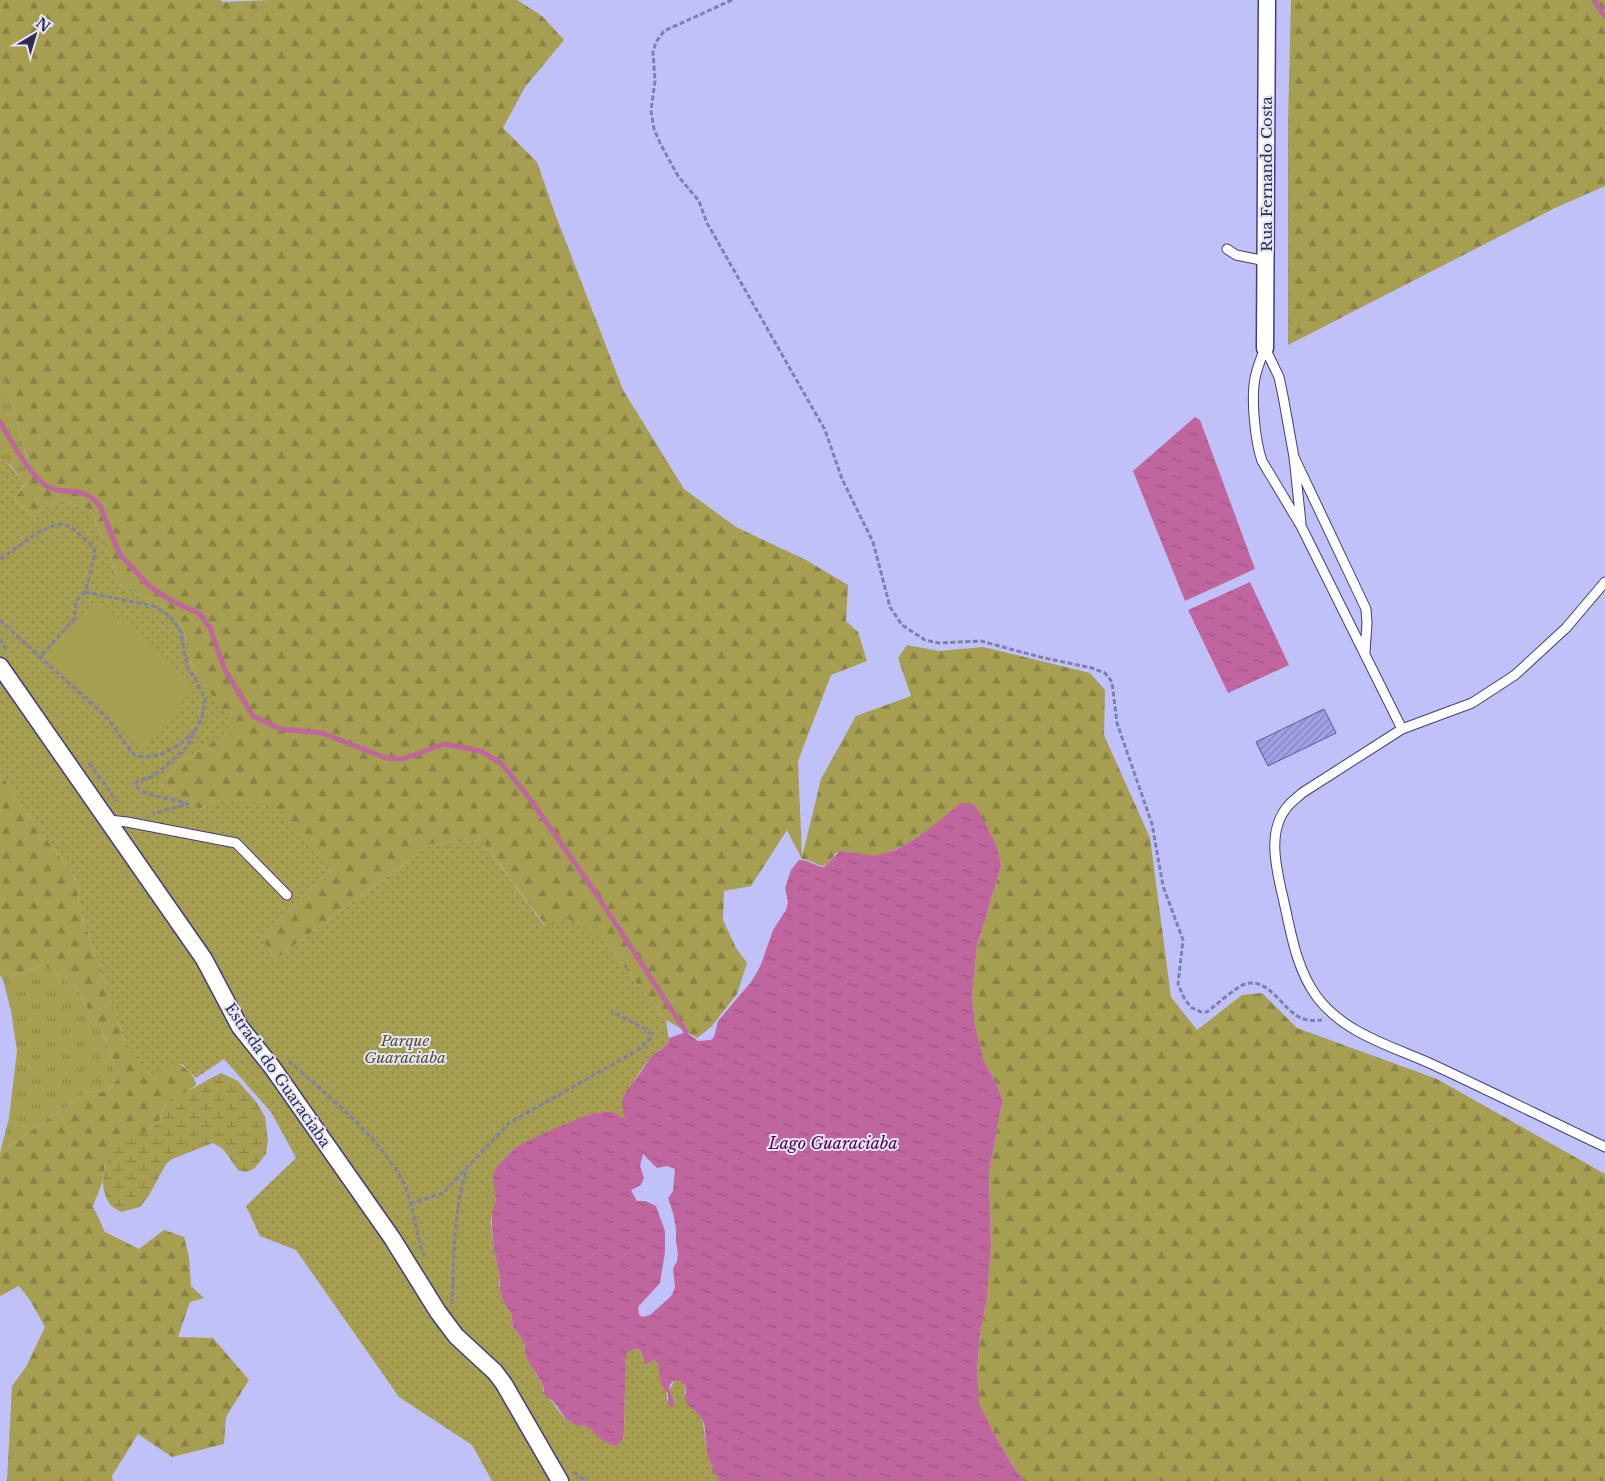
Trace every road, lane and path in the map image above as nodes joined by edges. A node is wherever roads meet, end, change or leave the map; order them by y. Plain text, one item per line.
1 (732, 0) edge
2 (1267, 0) edge
3 (1227, 249) dead end
4 (1266, 261) junction
5 (1265, 348) junction
6 (1294, 457) junction
7 (1301, 526) junction
8 (0, 559) edge
9 (1605, 582) edge
10 (85, 592) junction
11 (0, 620) edge
12 (0, 639) edge
13 (1365, 652) junction
14 (40, 657) junction
15 (6, 662) edge
16 (196, 729) junction
17 (1402, 729) junction
18 (84, 758) dead end
19 (108, 820) junction
20 (127, 822) junction
21 (144, 825) junction
22 (287, 895) dead end
23 (611, 1011) dead end
24 (1334, 1016) junction
25 (286, 1058) dead end
26 (1605, 1147) edge
27 (468, 1166) junction
28 (410, 1204) junction
29 (427, 1264) dead end
30 (447, 1300) dead end
31 (560, 1481) edge

1 - 24 path
2 - 4 street, Rua Fernando Costa
3 - 4 lane
4 - 5 street, Rua Fernando Costa
5 - 6 lane
5 - 7 lane
6 - 7 lane
6 - 13 lane
7 - 13 lane
8 - 10 path
9 - 17 lane
10 - 14 path
10 - 16 path
11 - 14 path
12 - 15 path
13 - 17 lane
14 - 16 path
15 - 19 street, Estrada do Guaraciaba
16 - 21 path
17 - 24 lane
18 - 20 path
19 - 20 lane
19 - 31 street, Estrada do Guaraciaba
20 - 21 lane
21 - 22 lane
23 - 27 path
24 - 26 lane
25 - 28 path
27 - 28 path
27 - 30 path
28 - 29 path

